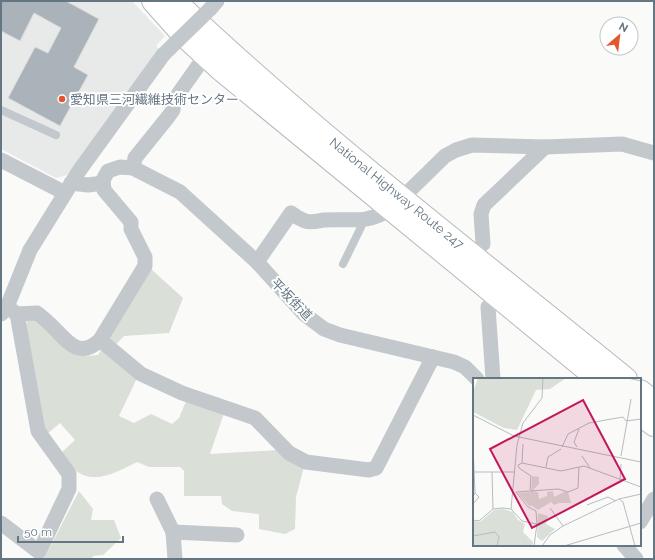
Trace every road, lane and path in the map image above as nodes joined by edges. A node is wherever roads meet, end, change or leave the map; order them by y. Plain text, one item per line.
1 (152, 1) edge
2 (174, 1) edge
3 (214, 5) edge
4 (198, 66) dead end
5 (1, 110) edge
6 (56, 135) dead end
7 (545, 147) junction
8 (654, 153) edge
9 (1, 160) edge
10 (133, 168) junction
11 (103, 183) junction
12 (68, 188) junction
13 (396, 204) junction
14 (364, 221) junction
15 (483, 244) dead end
16 (257, 262) junction
17 (343, 264) dead end
18 (488, 307) dead end
19 (8, 312) edge
20 (100, 340) junction
21 (433, 357) junction
22 (476, 378) edge
23 (493, 378) edge
24 (597, 378) edge
25 (625, 378) edge
26 (641, 392) edge
27 (654, 402) edge
28 (641, 415) edge
29 (654, 425) edge
30 (157, 499) dead end
31 (654, 499) edge
32 (641, 520) edge
33 (1, 523) edge
34 (173, 532) junction
35 (229, 540) dead end
36 (625, 546) edge
37 (38, 556) edge
38 (174, 559) edge
39 (636, 559) edge

1 - 13 highway, National Highway Route 247
2 - 13 highway, National Highway Route 247
3 - 12 street, bridge
4 - 10 street
5 - 6 lane
7 - 8 street
7 - 13 street
7 - 15 street
9 - 12 street
10 - 11 street
10 - 16 street, 平坂街道
11 - 12 street
11 - 20 street
12 - 19 street
13 - 14 street
13 - 24 highway, National Highway Route 247
13 - 25 highway, National Highway Route 247
14 - 16 street
14 - 17 lane
16 - 21 street, 平坂街道
18 - 23 street
19 - 20 street
19 - 37 street
20 - 21 street
21 - 22 street, 平坂街道
26 - 27 highway
28 - 29 highway
30 - 34 street
31 - 32 street
33 - 37 street
34 - 35 street
34 - 38 street
36 - 39 street

